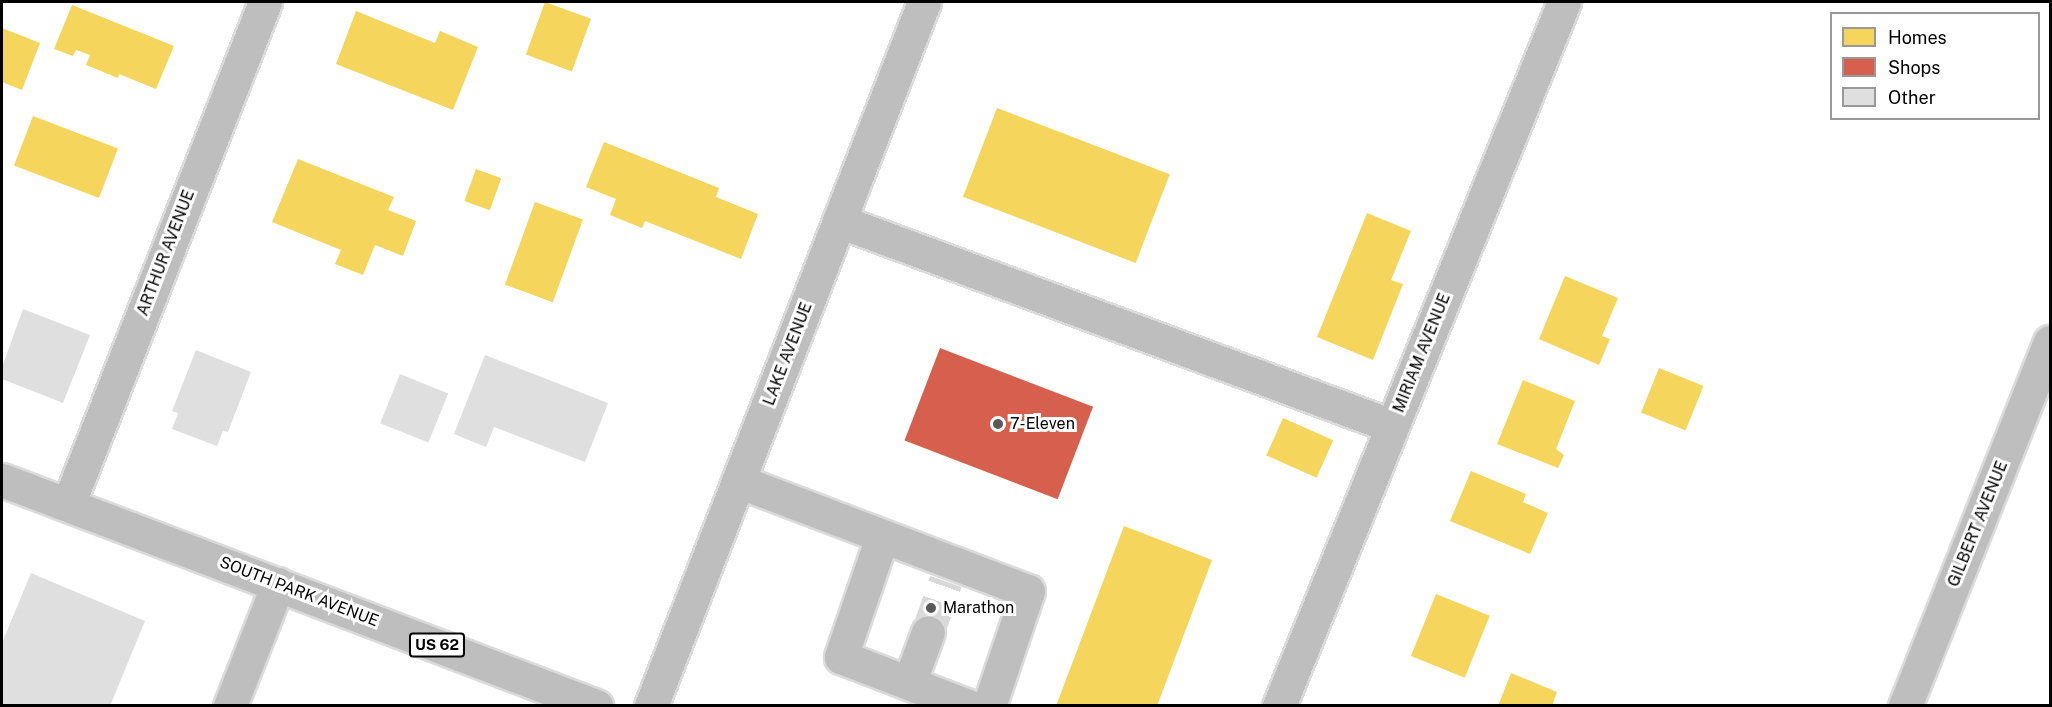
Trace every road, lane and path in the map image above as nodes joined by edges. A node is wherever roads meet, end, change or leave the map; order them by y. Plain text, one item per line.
1 (265, 2) edge
2 (924, 2) edge
3 (1564, 2) edge
4 (839, 221) junction
5 (2050, 342) edge
6 (1392, 426) junction
7 (2, 480) edge
8 (738, 481) junction
9 (68, 505) junction
10 (882, 537) junction
11 (278, 584) junction
12 (928, 632) tunnel mouth
13 (909, 683) junction
14 (230, 705) edge
15 (596, 705) edge
16 (651, 705) edge
17 (968, 705) edge
18 (989, 705) edge
19 (1280, 705) edge
20 (1905, 705) edge

1 - 9 street, ARTHUR AVENUE
2 - 4 street, LAKE AVENUE
3 - 6 street, MIRIAM AVENUE
4 - 6 street
4 - 8 street, LAKE AVENUE
5 - 20 street, GILBERT AVENUE
6 - 19 street, MIRIAM AVENUE
7 - 9 street, SOUTH PARK AVENUE / US 62
8 - 10 street
8 - 16 street, LAKE AVENUE
9 - 11 street, SOUTH PARK AVENUE / US 62
10 - 13 street
10 - 18 street
11 - 14 street
11 - 15 street, SOUTH PARK AVENUE / US 62
12 - 13 street
13 - 17 street

